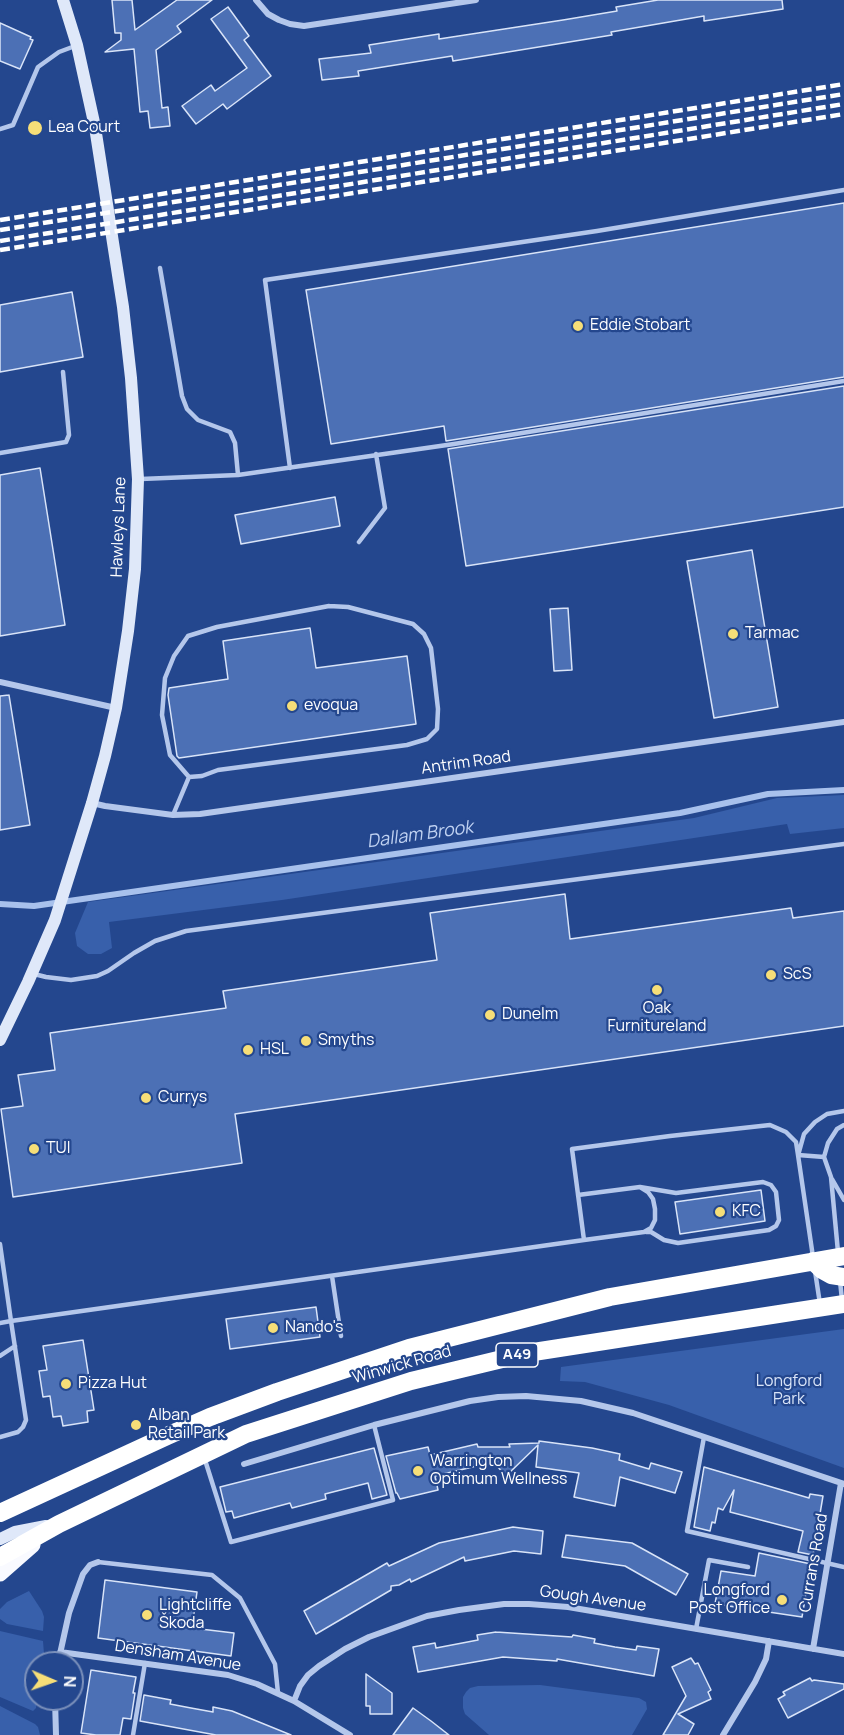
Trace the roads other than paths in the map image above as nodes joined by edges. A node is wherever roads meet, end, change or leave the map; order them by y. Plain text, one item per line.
1 (63, 0) edge
2 (256, 0) edge
3 (476, 0) edge
4 (77, 45) junction
5 (0, 129) edge
6 (844, 190) edge
7 (160, 268) dead end
8 (63, 372) dead end
9 (844, 381) edge
10 (0, 453) edge
11 (376, 454) junction
12 (290, 468) junction
13 (238, 475) junction
14 (138, 479) junction
15 (359, 542) dead end
16 (0, 682) edge
17 (116, 708) junction
18 (844, 722) edge
19 (189, 777) junction
20 (92, 803) junction
21 (173, 815) junction
22 (844, 844) edge
23 (32, 973) junction
24 (0, 1040) edge
25 (844, 1111) edge
26 (844, 1125) edge
27 (798, 1155) junction
28 (824, 1157) junction
29 (831, 1177) junction
30 (640, 1187) junction
31 (578, 1195) junction
32 (844, 1200) edge
33 (644, 1232) junction
34 (584, 1240) junction
35 (0, 1244) edge
36 (841, 1256) edge
37 (813, 1261) junction
38 (332, 1276) junction
39 (842, 1277) edge
40 (843, 1304) edge
41 (820, 1307) junction
42 (11, 1322) junction
43 (0, 1323) edge
44 (341, 1336) dead end
45 (15, 1346) junction
46 (0, 1356) edge
47 (374, 1425) junction
48 (0, 1437) edge
49 (704, 1437) junction
50 (202, 1454) junction
51 (244, 1464) dead end
52 (843, 1483) edge
53 (0, 1513) edge
54 (59, 1524) junction
55 (0, 1539) edge
56 (0, 1557) edge
57 (98, 1562) joint
58 (827, 1564) junction
59 (748, 1567) dead end
60 (844, 1567) edge
61 (0, 1574) edge
62 (696, 1629) junction
63 (769, 1641) junction
64 (813, 1649) junction
65 (60, 1651) edge
66 (844, 1654) edge
67 (84, 1655) edge
68 (145, 1663) junction
69 (278, 1693) junction
70 (294, 1701) junction
71 (55, 1711) edge
72 (56, 1735) edge
73 (133, 1735) edge
74 (350, 1735) edge
75 (723, 1735) edge

1 - 4 street, Hawleys Lane
2 - 3 street
4 - 5 lane
4 - 14 street, Hawleys Lane
6 - 12 lane
7 - 13 lane
8 - 10 lane
9 - 11 lane
11 - 12 lane
11 - 15 lane
12 - 13 lane
13 - 14 lane
14 - 17 street, Hawleys Lane
16 - 17 street
17 - 20 street, Hawleys Lane
18 - 21 street, Antrim Road
19 - 19 lane
19 - 21 lane
20 - 21 street, Antrim Road
20 - 23 street, Hawleys Lane
22 - 23 lane
23 - 24 street, Hawleys Lane
25 - 27 lane
26 - 28 lane
27 - 28 lane
27 - 31 lane
27 - 37 lane
28 - 29 lane
29 - 32 lane
29 - 36 lane
30 - 31 lane
30 - 33 lane
30 - 33 lane
31 - 34 lane
33 - 34 lane
34 - 38 lane
35 - 42 lane
36 - 37 highway, Winwick Road / A49
36 - 39 lane
37 - 39 highway
37 - 41 lane
37 - 53 highway, Winwick Road / A49
38 - 42 lane
38 - 44 lane
39 - 40 lane
40 - 41 highway, Winwick Road / A49
41 - 50 highway, Winwick Road / A49
42 - 43 lane
42 - 45 lane
45 - 46 lane
45 - 48 lane
47 - 49 street
47 - 50 lane
47 - 51 street
49 - 52 street
49 - 58 lane
50 - 54 highway, Winwick Road / A49
52 - 58 street, Currans Road
54 - 55 street, A49
54 - 56 highway, Winwick Road / A49
54 - 61 main road
57 - 65 street
57 - 69 lane
58 - 60 lane
58 - 64 street, Currans Road
59 - 62 lane
62 - 63 street, Gough Avenue
62 - 70 street, Gough Avenue
63 - 64 street, Gough Avenue
63 - 75 street
64 - 66 street, Gough Avenue
67 - 68 street, Densham Avenue
68 - 69 street, Densham Avenue
68 - 73 lane
69 - 70 street, Densham Avenue
70 - 74 street, Densham Avenue
71 - 72 street

